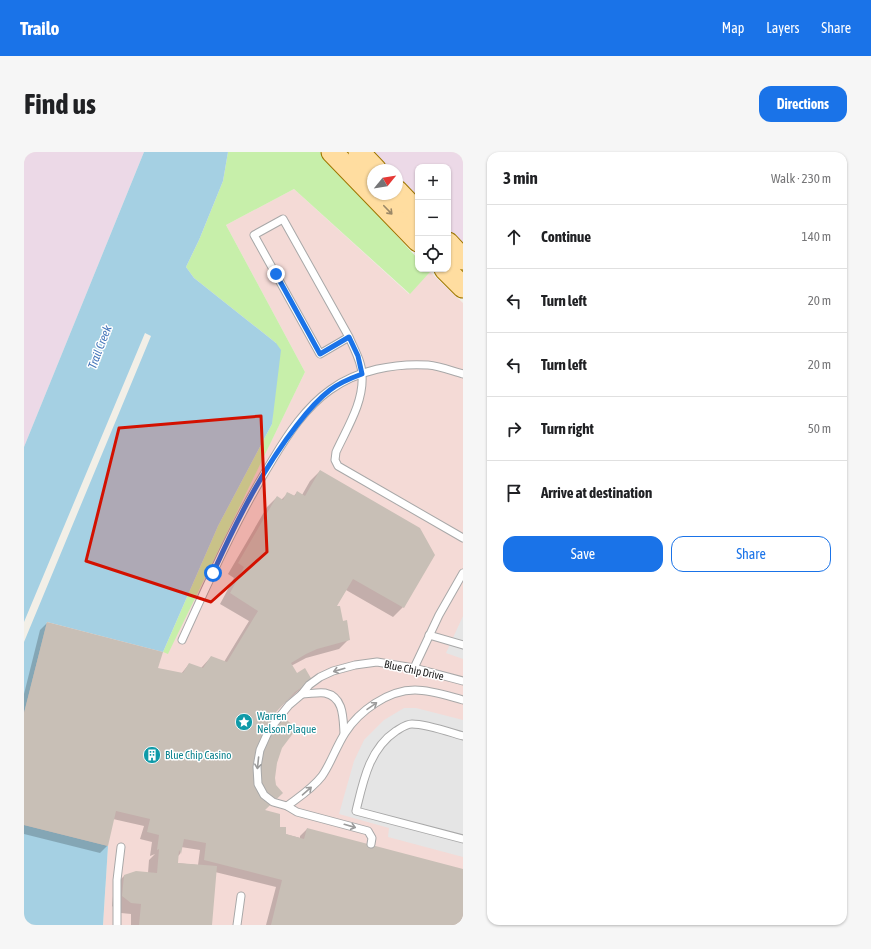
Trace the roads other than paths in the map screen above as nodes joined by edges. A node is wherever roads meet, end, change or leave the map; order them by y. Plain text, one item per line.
1 (332, 152) edge
2 (359, 152) edge
3 (370, 164) edge
4 (403, 197) edge
5 (415, 210) edge
6 (415, 238) edge
7 (451, 246) edge
8 (463, 259) edge
9 (349, 337) junction
10 (362, 374) junction
11 (463, 374) edge
12 (463, 538) edge
13 (463, 573) edge
14 (429, 635) junction
15 (182, 640) dead end
16 (463, 645) edge
17 (414, 668) junction
18 (463, 681) edge
19 (302, 694) junction
20 (463, 700) edge
21 (344, 733) junction
22 (463, 736) edge
23 (286, 806) junction
24 (463, 839) edge
25 (371, 844) dead end
26 (121, 848) dead end
27 (241, 896) dead end
28 (117, 925) edge
29 (237, 925) edge

1 -> 6 main road
2 - 3 main road
4 - 5 main road
7 - 8 main road
9 - 9 lane
9 - 10 lane
10 - 11 lane
10 - 12 lane
10 - 15 lane
13 - 14 lane
14 - 16 lane
14 - 17 lane
17 - 18 lane, Blue Chip Drive
17 -> 19 lane, Blue Chip Drive
19 - 21 lane, Blue Chip Drive
19 -> 23 lane, Blue Chip Drive
21 -> 20 lane, Blue Chip Drive
23 -> 21 lane, Blue Chip Drive
22 - 24 lane
23 -> 25 lane
26 - 28 lane
27 - 29 lane

